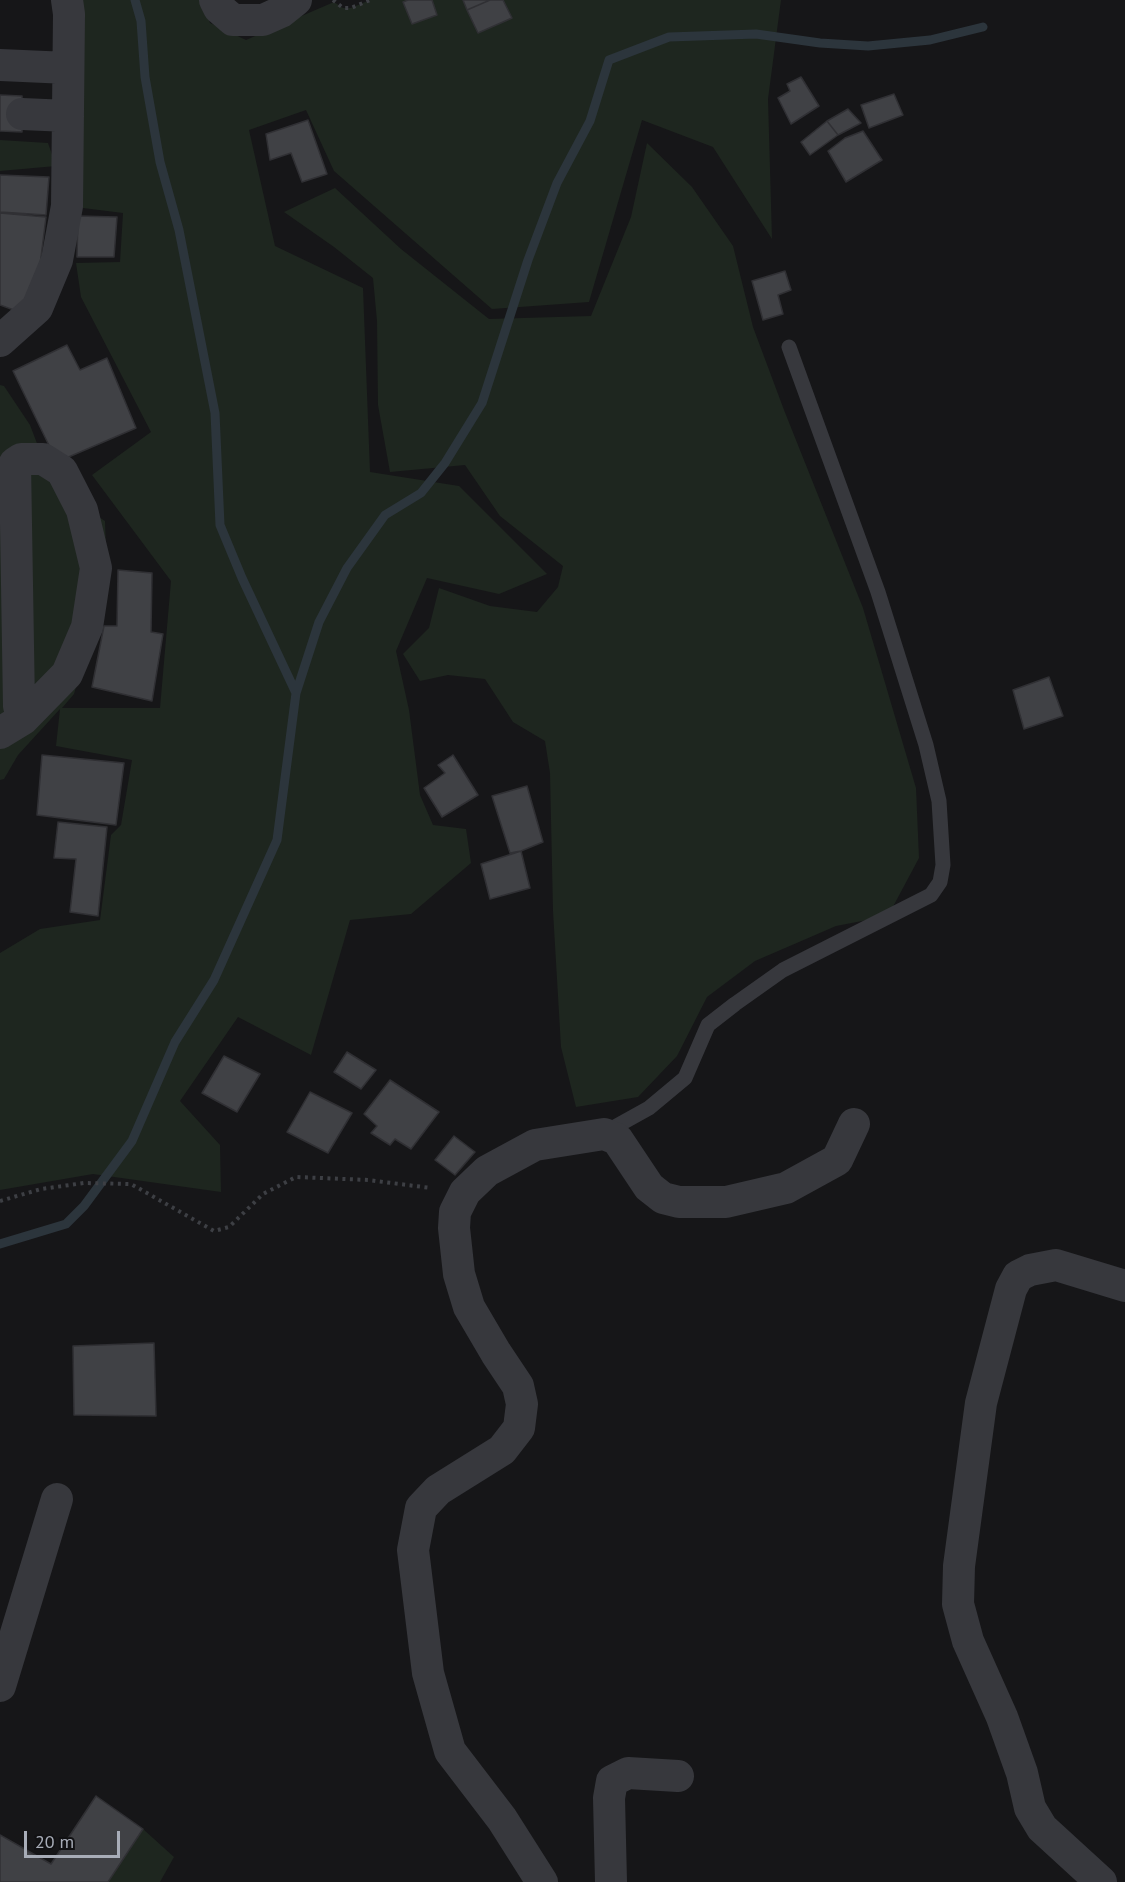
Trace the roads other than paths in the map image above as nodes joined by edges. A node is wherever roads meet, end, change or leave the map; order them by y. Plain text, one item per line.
1 (67, 0) edge
2 (215, 0) edge
3 (296, 0) edge
4 (0, 65) edge
5 (68, 68) junction
6 (22, 114) dead end
7 (68, 116) junction
8 (0, 341) edge
9 (789, 347) dead end
10 (12, 726) edge
11 (854, 1124) dead end
12 (604, 1134) junction
13 (1125, 1286) edge
14 (57, 1499) dead end
15 (0, 1686) edge
16 (678, 1776) dead end
17 (542, 1882) edge
18 (611, 1882) edge
19 (1101, 1882) edge

1 - 5 street
2 - 3 street
4 - 5 street
5 - 7 street
6 - 7 street
7 - 8 street
9 - 12 lane
10 - 10 street
11 - 12 street
12 - 17 street
13 - 19 street
14 - 15 street
16 - 18 street

